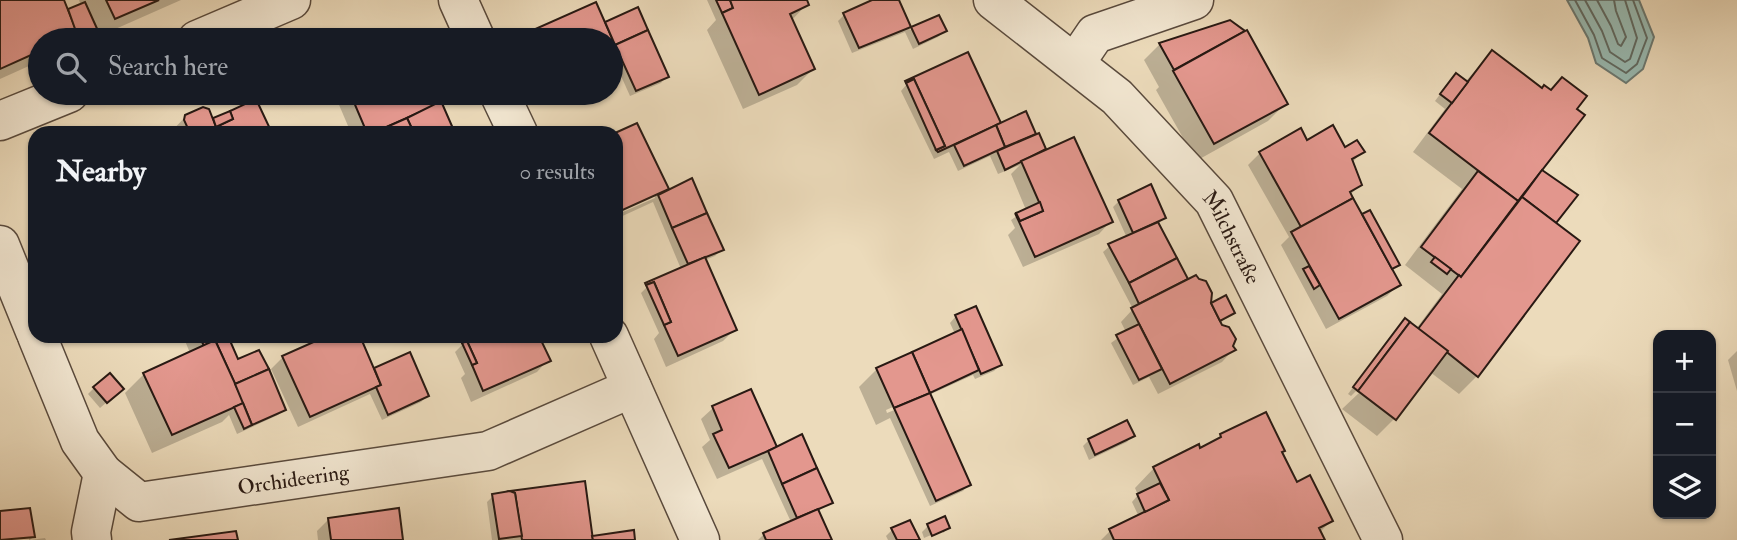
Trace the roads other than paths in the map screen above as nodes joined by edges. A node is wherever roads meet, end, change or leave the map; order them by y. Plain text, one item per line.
1 (291, 0) edge
2 (458, 0) edge
3 (993, 0) edge
4 (1194, 0) edge
5 (225, 28) edge
6 (471, 28) edge
7 (1076, 62) junction
8 (39, 105) edge
9 (504, 105) edge
10 (0, 121) edge
11 (514, 126) edge
12 (0, 245) edge
13 (28, 314) edge
14 (40, 343) edge
15 (612, 343) edge
16 (632, 388) junction
17 (103, 473) junction
18 (92, 540) edge
19 (700, 540) edge
20 (1383, 540) edge

1 - 5 street
2 - 6 street
3 - 7 street, Milchstraße
4 - 7 street
7 - 20 street, Milchstraße
8 - 10 street
9 - 11 street
12 - 13 street
14 - 17 street, Orchideering
15 - 16 street
16 - 17 street, Orchideering
16 - 19 street
17 - 18 street

